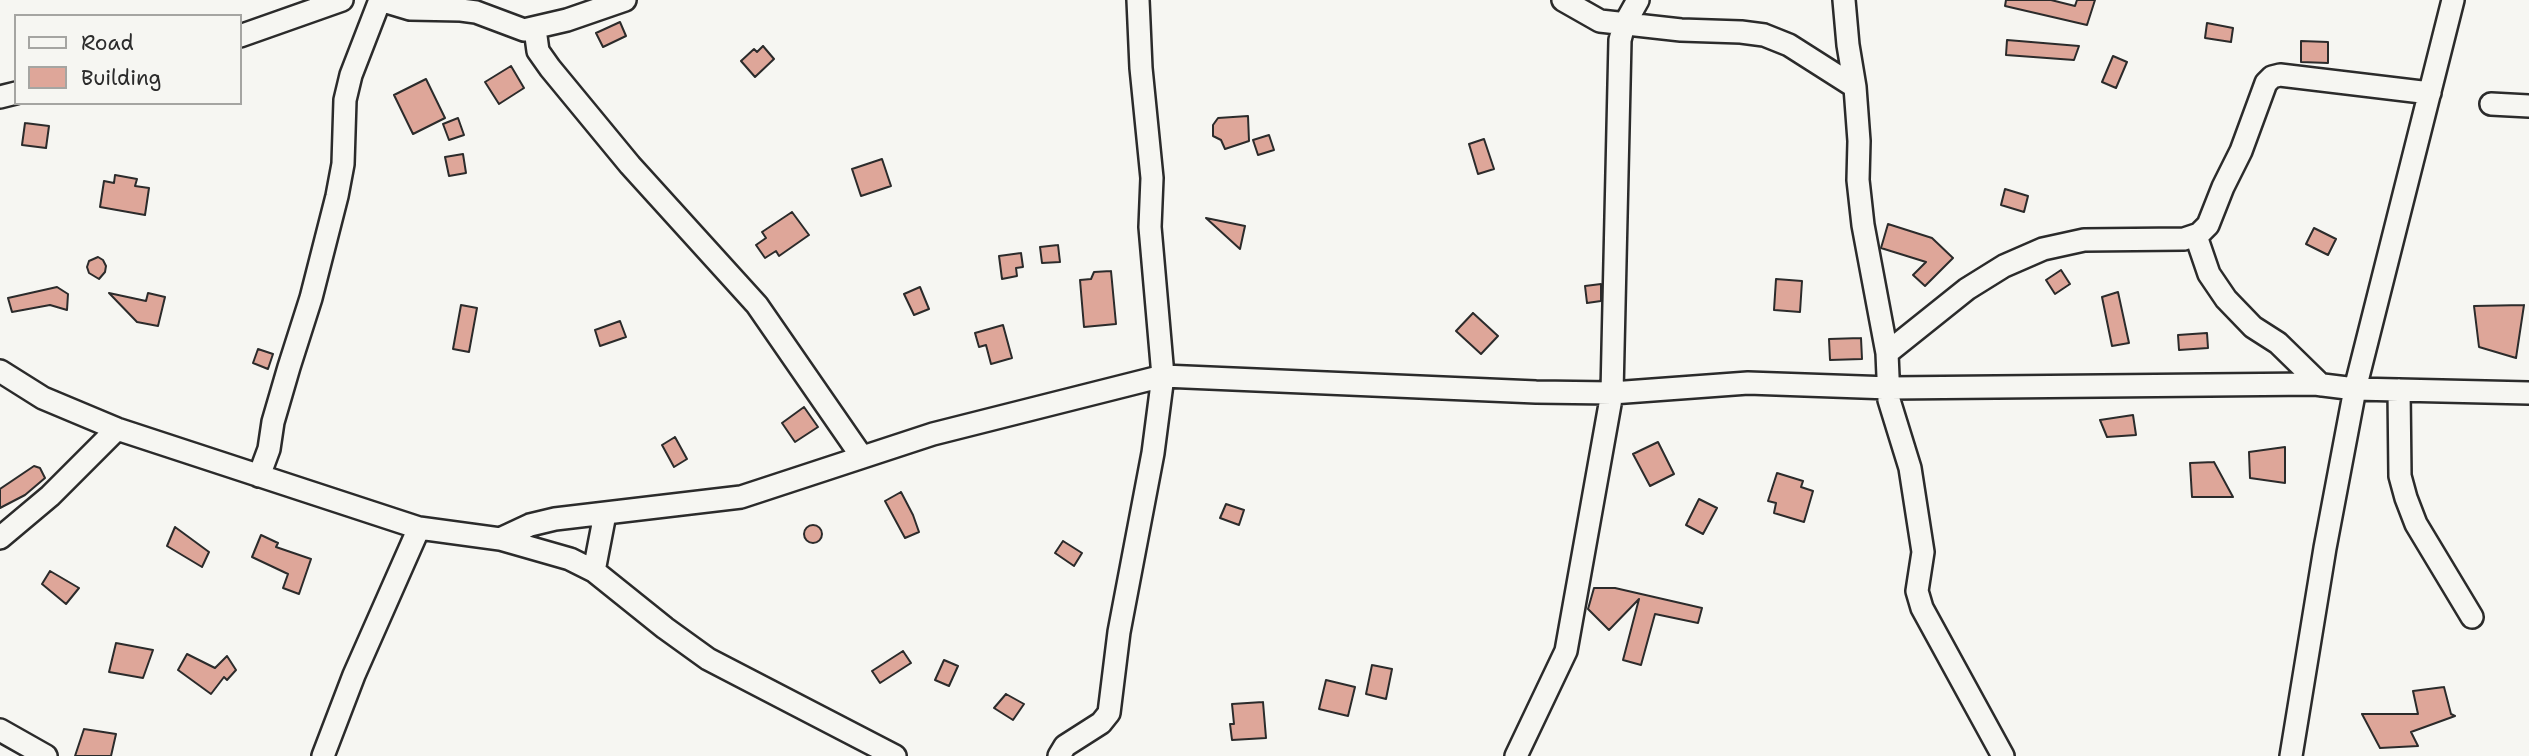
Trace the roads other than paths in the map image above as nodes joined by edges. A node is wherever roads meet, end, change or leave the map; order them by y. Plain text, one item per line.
1 (342, 0) edge
2 (380, 0) edge
3 (625, 0) edge
4 (1138, 0) edge
5 (1563, 0) edge
6 (1638, 0) edge
7 (1844, 0) edge
8 (2453, 0) edge
9 (1624, 25) junction
10 (535, 29) junction
11 (242, 35) edge
12 (1855, 87) junction
13 (2430, 93) junction
14 (2491, 104) dead end
15 (2529, 106) edge
16 (2196, 236) junction
17 (1887, 353) junction
18 (0, 371) edge
19 (1163, 376) junction
20 (2321, 385) junction
21 (1890, 388) junction
22 (2355, 389) junction
23 (2399, 390) junction
24 (1612, 393) junction
25 (2529, 393) edge
26 (117, 429) junction
27 (862, 457) junction
28 (259, 476) junction
29 (605, 514) junction
30 (419, 528) junction
31 (0, 538) edge
32 (500, 539) junction
33 (594, 571) junction
34 (2472, 617) dead end
35 (0, 730) edge
36 (46, 756) edge
37 (323, 756) edge
38 (895, 756) edge
39 (1059, 756) edge
40 (1516, 756) edge
41 (2003, 756) edge
42 (2291, 756) edge

1 - 11 street
2 - 10 street
2 - 28 street
3 - 10 street
4 - 19 street
5 - 9 street
6 - 9 street
7 - 12 street
8 - 13 street
9 - 12 street
9 - 24 street
10 - 27 street
12 - 17 street
13 - 16 street
13 - 22 street
14 - 15 street
16 - 17 street
16 - 20 street
17 - 21 street
18 - 26 street
19 - 24 street
19 - 27 street
19 - 39 street
20 - 21 street
20 - 22 street
21 - 24 street
21 - 41 street
22 - 23 street
22 - 42 street
23 - 25 street
23 - 34 street
24 - 40 street
26 - 28 street
26 - 31 street
27 - 29 street
28 - 30 street
29 - 32 street
29 - 33 street
30 - 32 street
30 - 37 street
32 - 33 street
33 - 38 street
35 - 36 street

